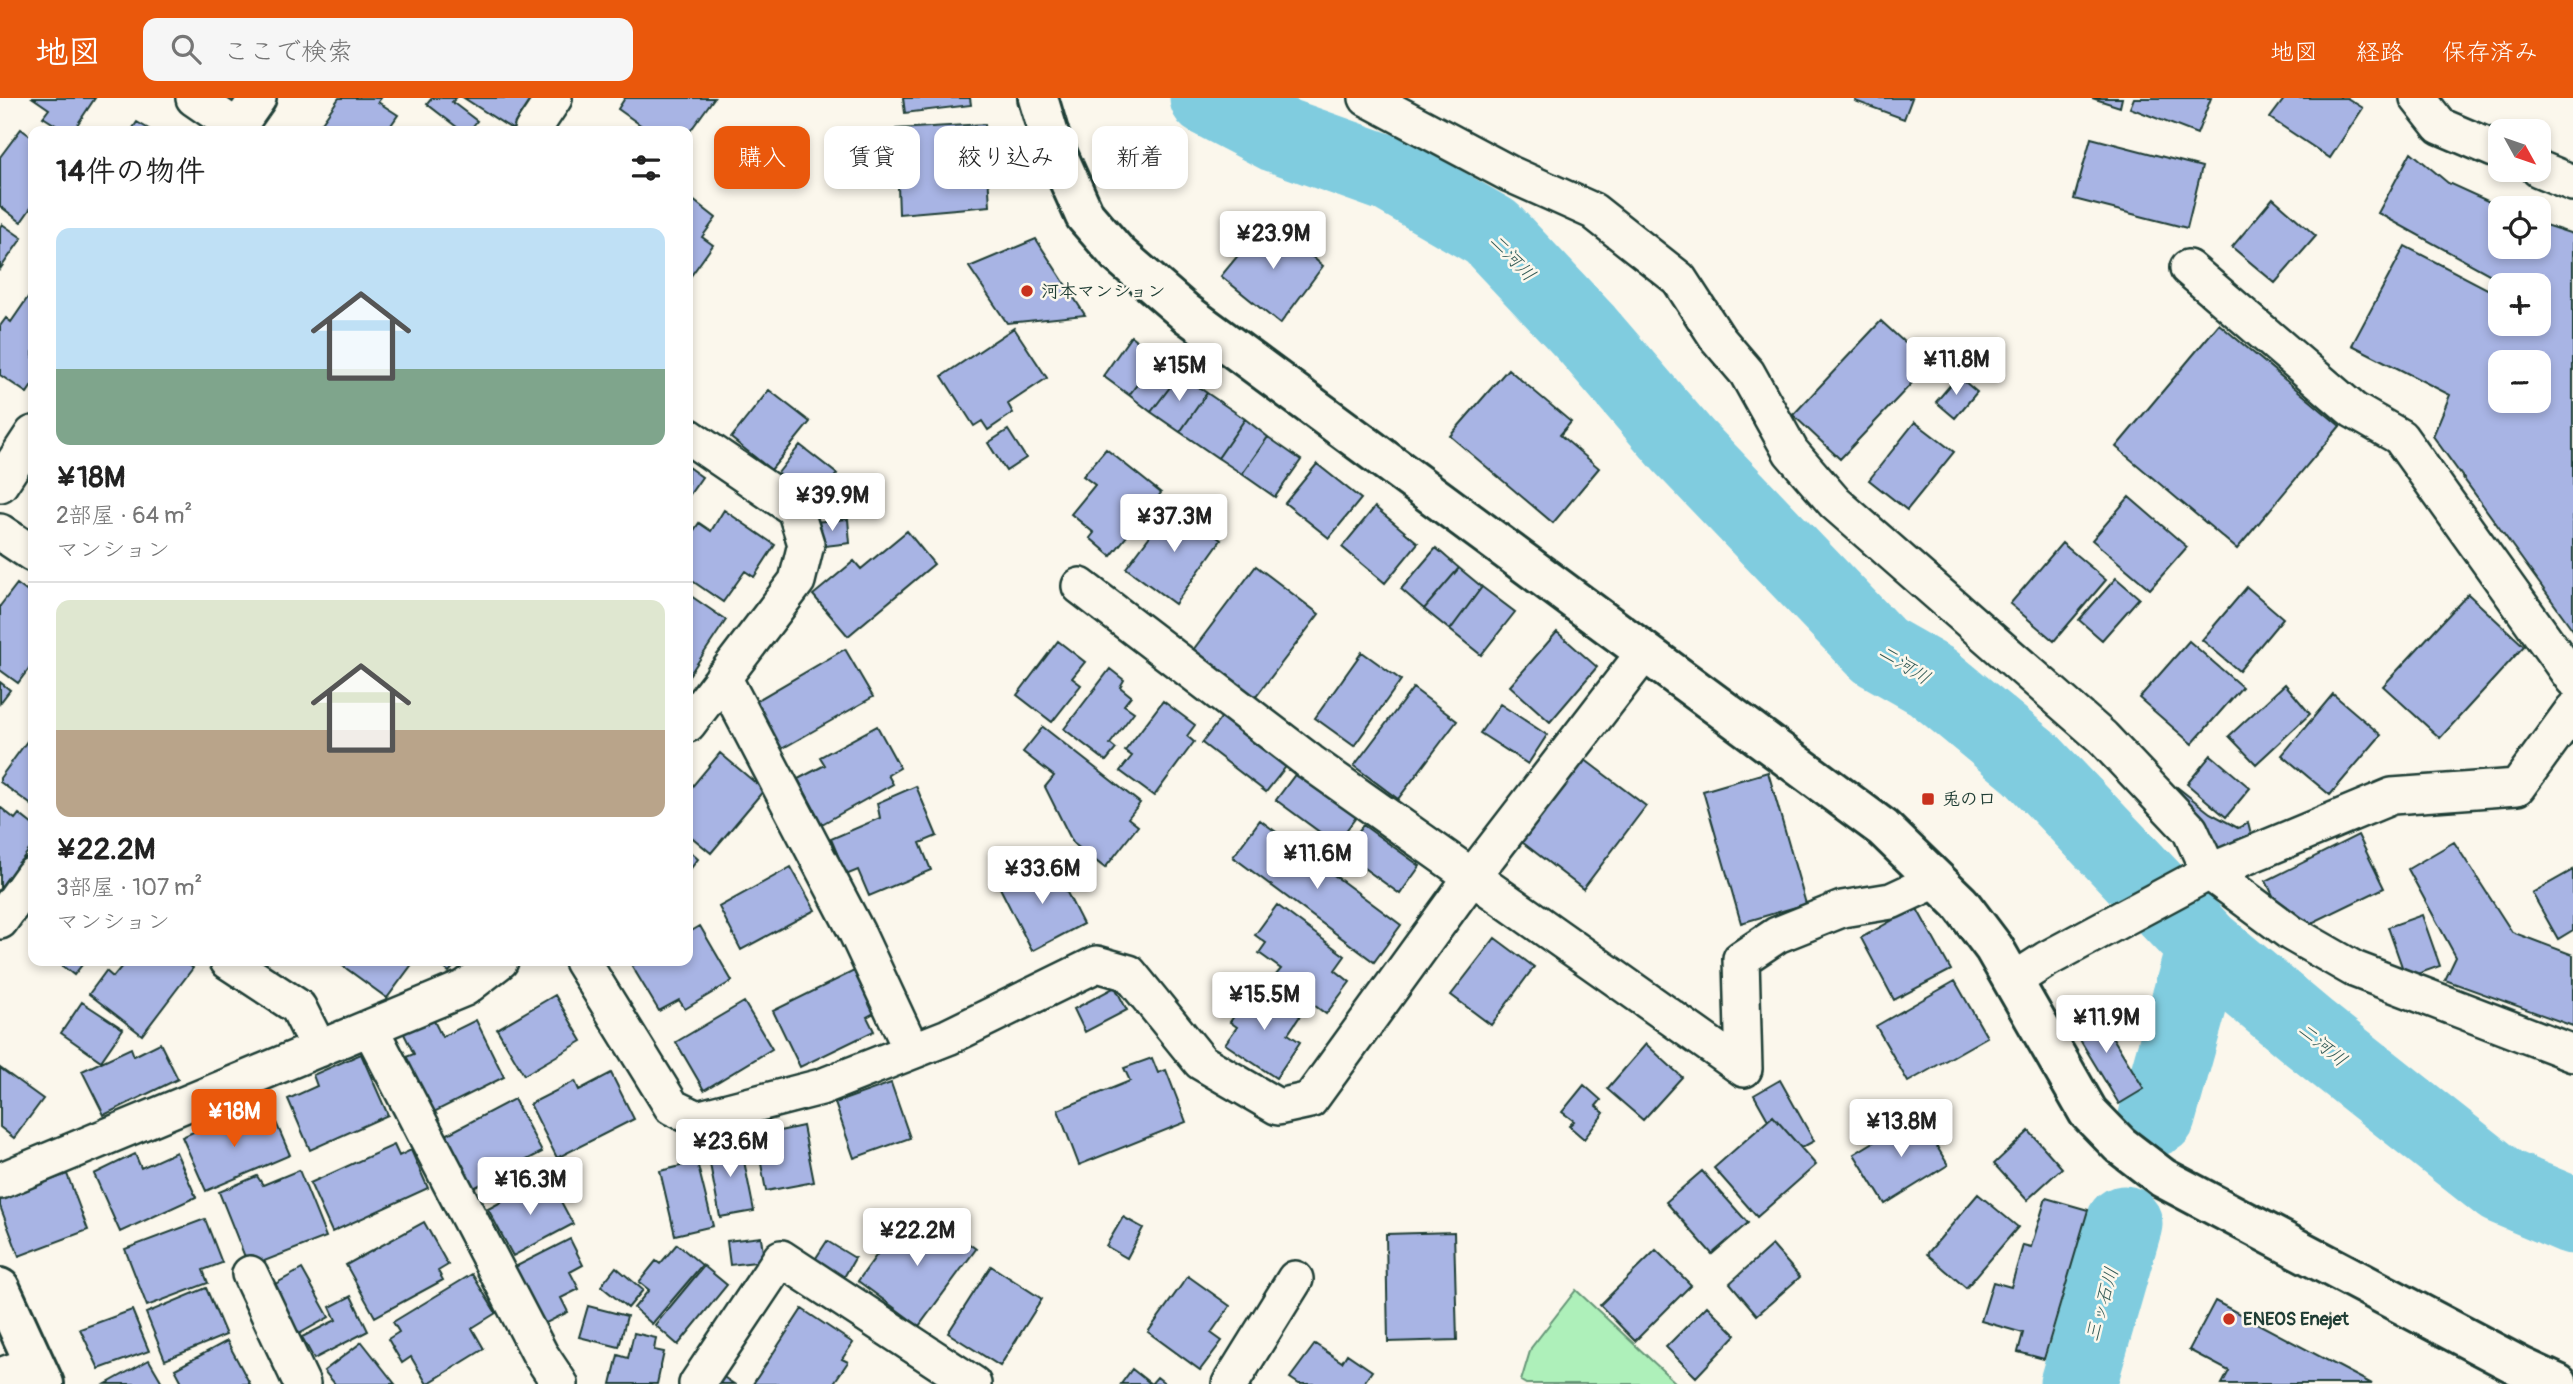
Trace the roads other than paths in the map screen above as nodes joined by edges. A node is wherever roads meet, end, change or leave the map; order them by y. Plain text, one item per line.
1 (194, 98) edge
2 (258, 98) edge
3 (554, 98) edge
4 (1038, 98) edge
5 (1367, 98) edge
6 (2418, 98) edge
7 (232, 126) edge
8 (240, 126) edge
9 (535, 126) edge
10 (2488, 146) edge
11 (2552, 175) edge
12 (2573, 184) edge
13 (2188, 268) dead end
14 (693, 439) edge
15 (28, 442) edge
16 (0, 484) edge
17 (0, 532) edge
18 (28, 551) edge
19 (1080, 586) dead end
20 (1645, 652) junction
21 (723, 677) junction
22 (2573, 679) edge
23 (2573, 710) edge
24 (693, 717) edge
25 (2200, 877) junction
26 (1471, 878) junction
27 (1936, 880) junction
28 (28, 883) edge
29 (0, 921) edge
30 (236, 966) edge
31 (494, 966) edge
32 (585, 966) edge
33 (2013, 981) junction
34 (370, 1028) junction
35 (319, 1049) junction
36 (912, 1051) junction
37 (2573, 1053) edge
38 (0, 1181) edge
39 (250, 1274) dead end
40 (1295, 1279) dead end
41 (0, 1288) edge
42 (26, 1374) edge
43 (302, 1384) edge
44 (560, 1384) edge
45 (696, 1384) edge
46 (973, 1384) edge
47 (1230, 1384) edge
48 (2558, 1384) edge

1 - 7 street
2 - 8 street
3 - 9 street
4 - 20 street
5 - 25 street
6 - 10 street
11 - 12 street
13 - 22 street
14 - 21 street
15 - 16 street
17 - 18 street
19 - 26 street
20 - 26 street
20 - 27 street
21 - 24 street
21 - 36 street
23 - 25 street
25 - 33 street
25 - 37 street
26 - 27 street
26 - 36 street
27 - 33 street
28 - 29 street
30 - 35 street
31 - 34 street
32 - 36 street
33 - 48 street
34 - 35 street
34 - 44 street
35 - 38 street
39 - 43 street
40 - 47 street
41 - 42 street
45 - 46 street

